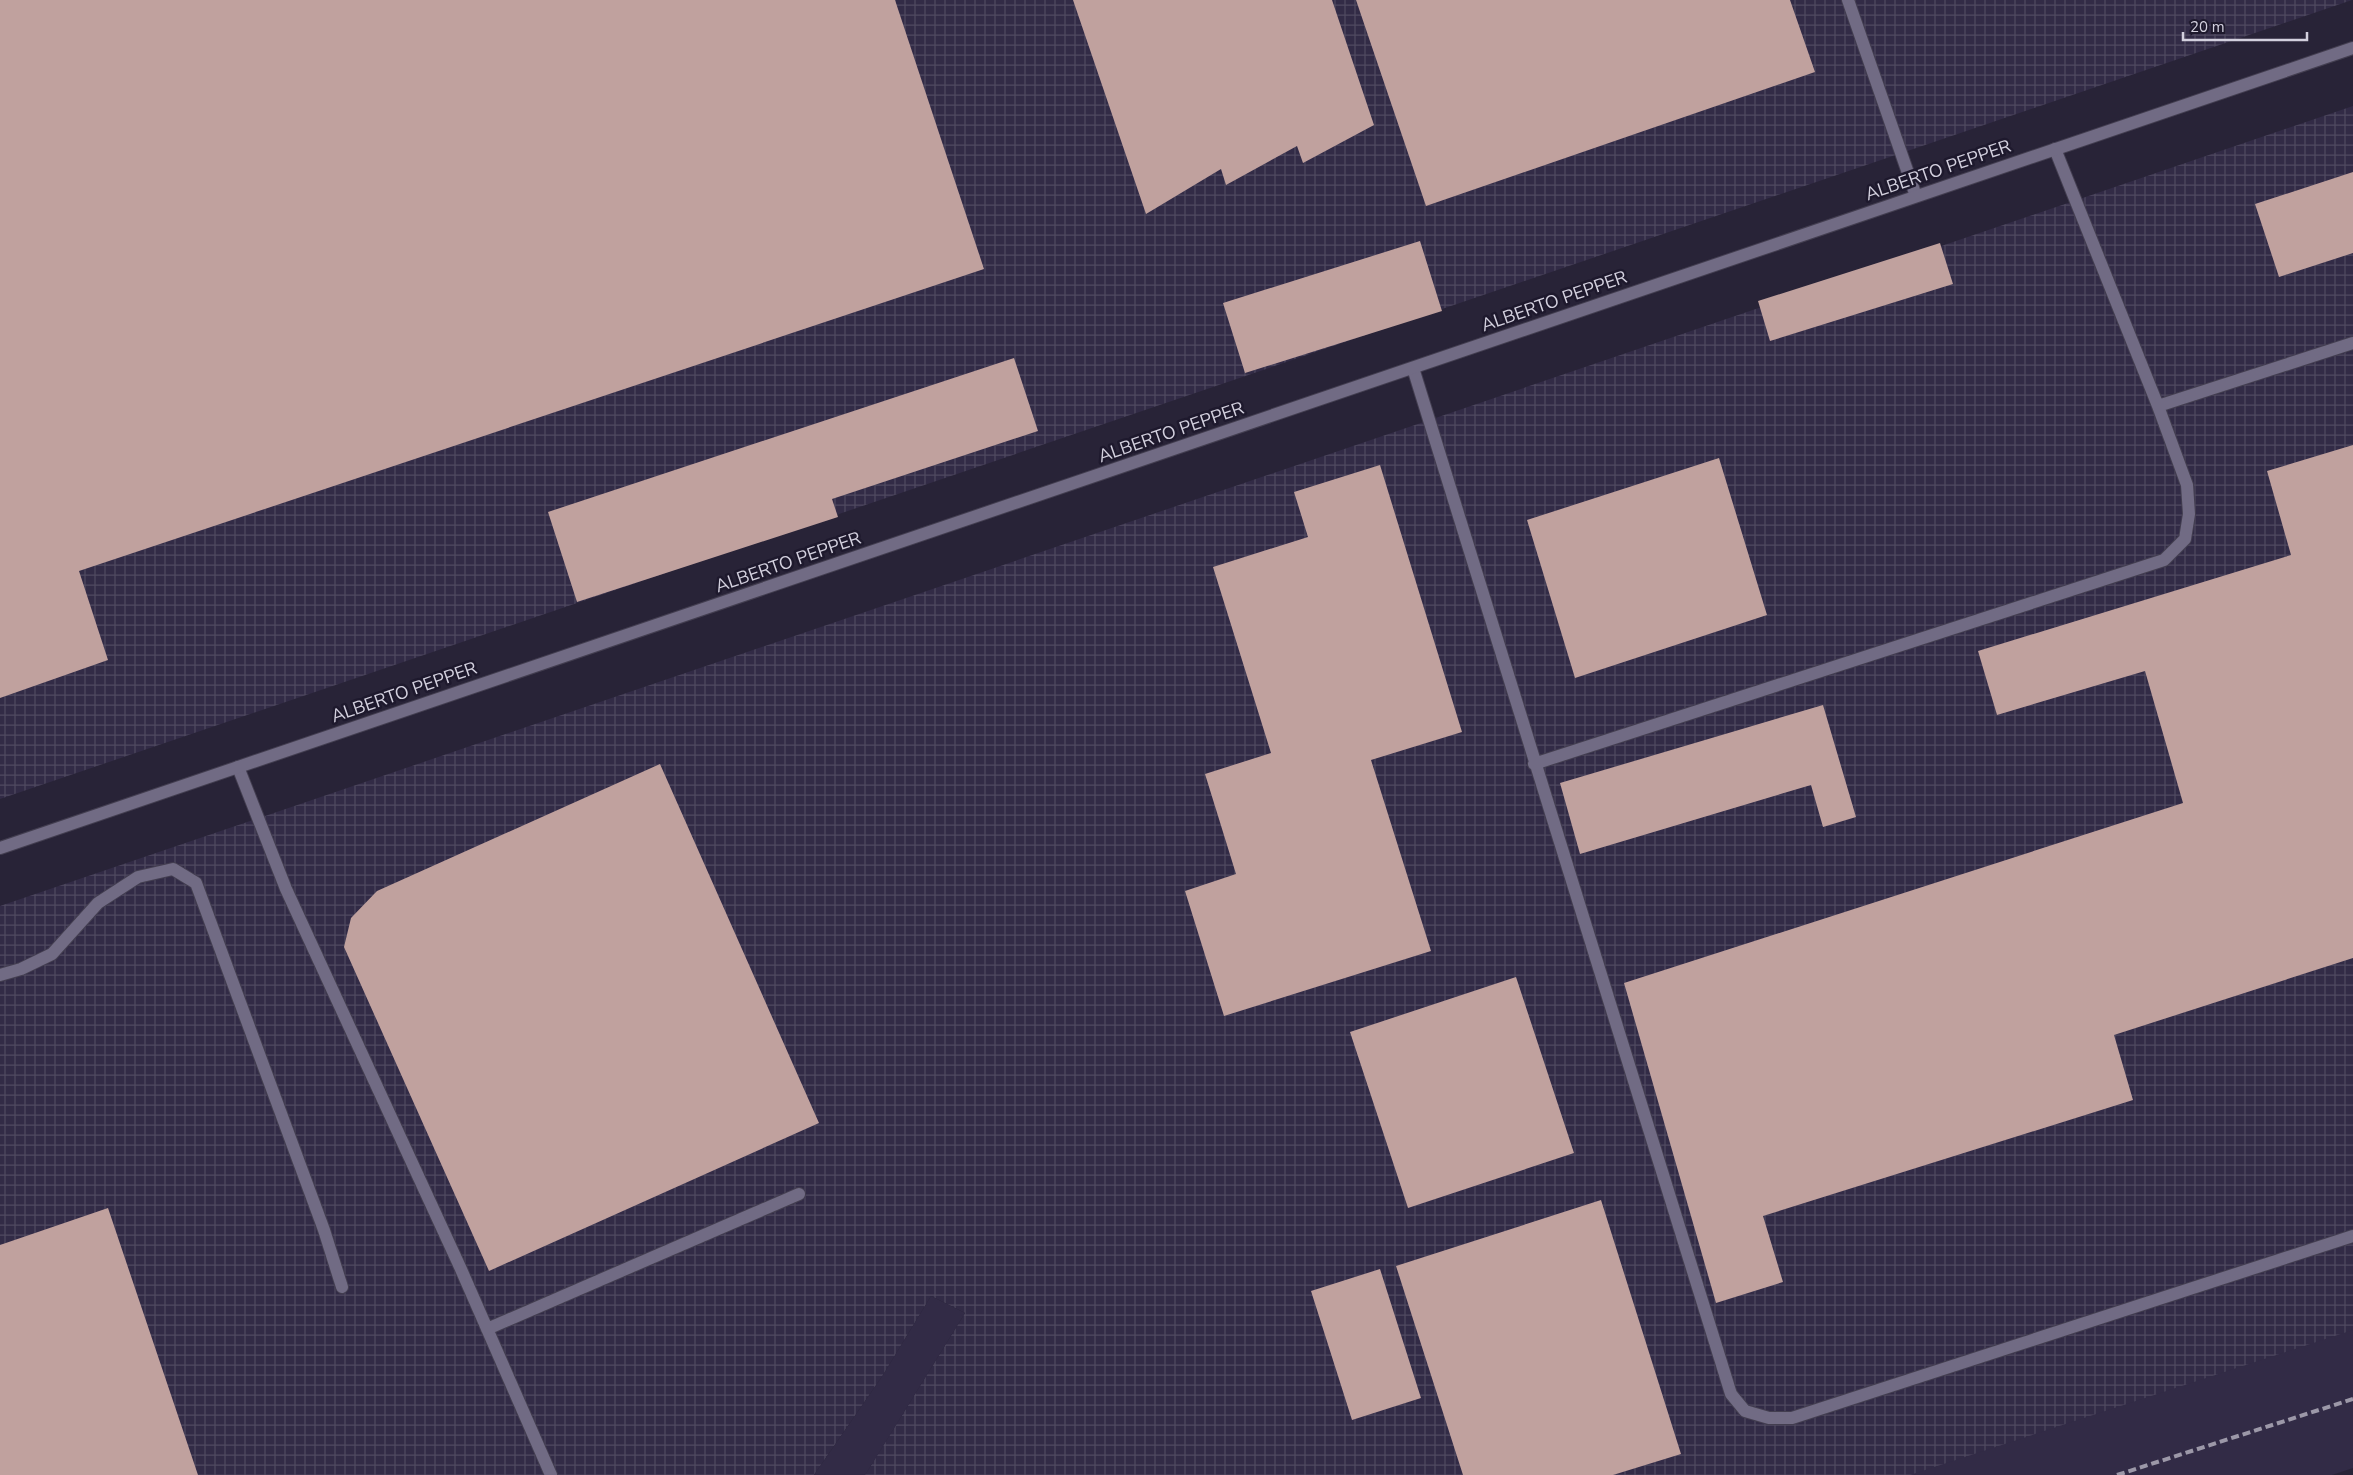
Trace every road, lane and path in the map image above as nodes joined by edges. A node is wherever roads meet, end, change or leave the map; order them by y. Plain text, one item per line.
1 (1848, 0) edge
2 (2353, 48) edge
3 (2055, 149) junction
4 (1916, 196) junction
5 (2353, 343) edge
6 (1413, 368) junction
7 (2158, 406) junction
8 (1534, 764) junction
9 (238, 767) junction
10 (0, 848) edge
11 (0, 975) edge
12 (799, 1194) dead end
13 (2353, 1236) edge
14 (342, 1287) dead end
15 (487, 1328) junction
16 (551, 1475) edge

1 - 4 street
2 - 3 street, ALBERTO PEPPER
3 - 4 street, ALBERTO PEPPER
3 - 7 street
4 - 6 street, ALBERTO PEPPER
5 - 7 street
6 - 8 street
6 - 9 street, ALBERTO PEPPER
7 - 8 street
8 - 13 street
9 - 10 street, ALBERTO PEPPER
9 - 15 street
11 - 14 street
12 - 15 street
15 - 16 street

